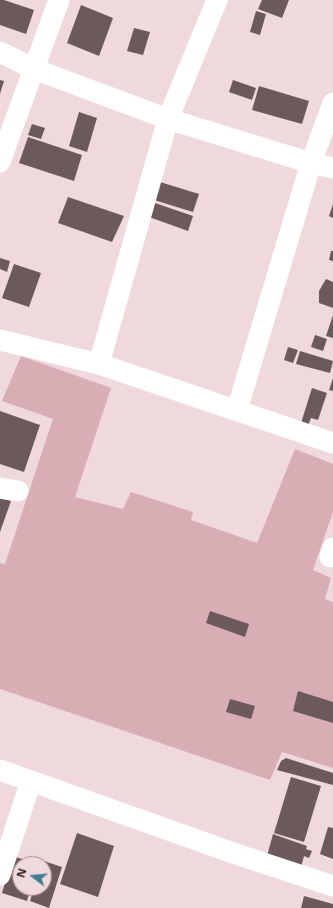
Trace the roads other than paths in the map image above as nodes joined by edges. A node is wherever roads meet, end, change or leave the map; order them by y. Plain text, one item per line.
1 (59, 0) edge
2 (217, 0) edge
3 (0, 52) edge
4 (34, 69) junction
5 (333, 103) edge
6 (168, 119) junction
7 (0, 162) edge
8 (311, 163) junction
9 (333, 168) edge
10 (0, 340) edge
11 (99, 364) junction
12 (237, 410) junction
13 (333, 443) edge
14 (0, 770) edge
15 (31, 781) junction
16 (0, 875) edge
17 (333, 886) edge

1 - 4 street
2 - 6 street
3 - 4 street
4 - 6 street
4 - 7 street
5 - 8 street
6 - 8 street
6 - 11 street
8 - 9 street
8 - 12 street
10 - 11 street
11 - 12 street
12 - 13 street
14 - 15 street
15 - 16 street
15 - 17 street

